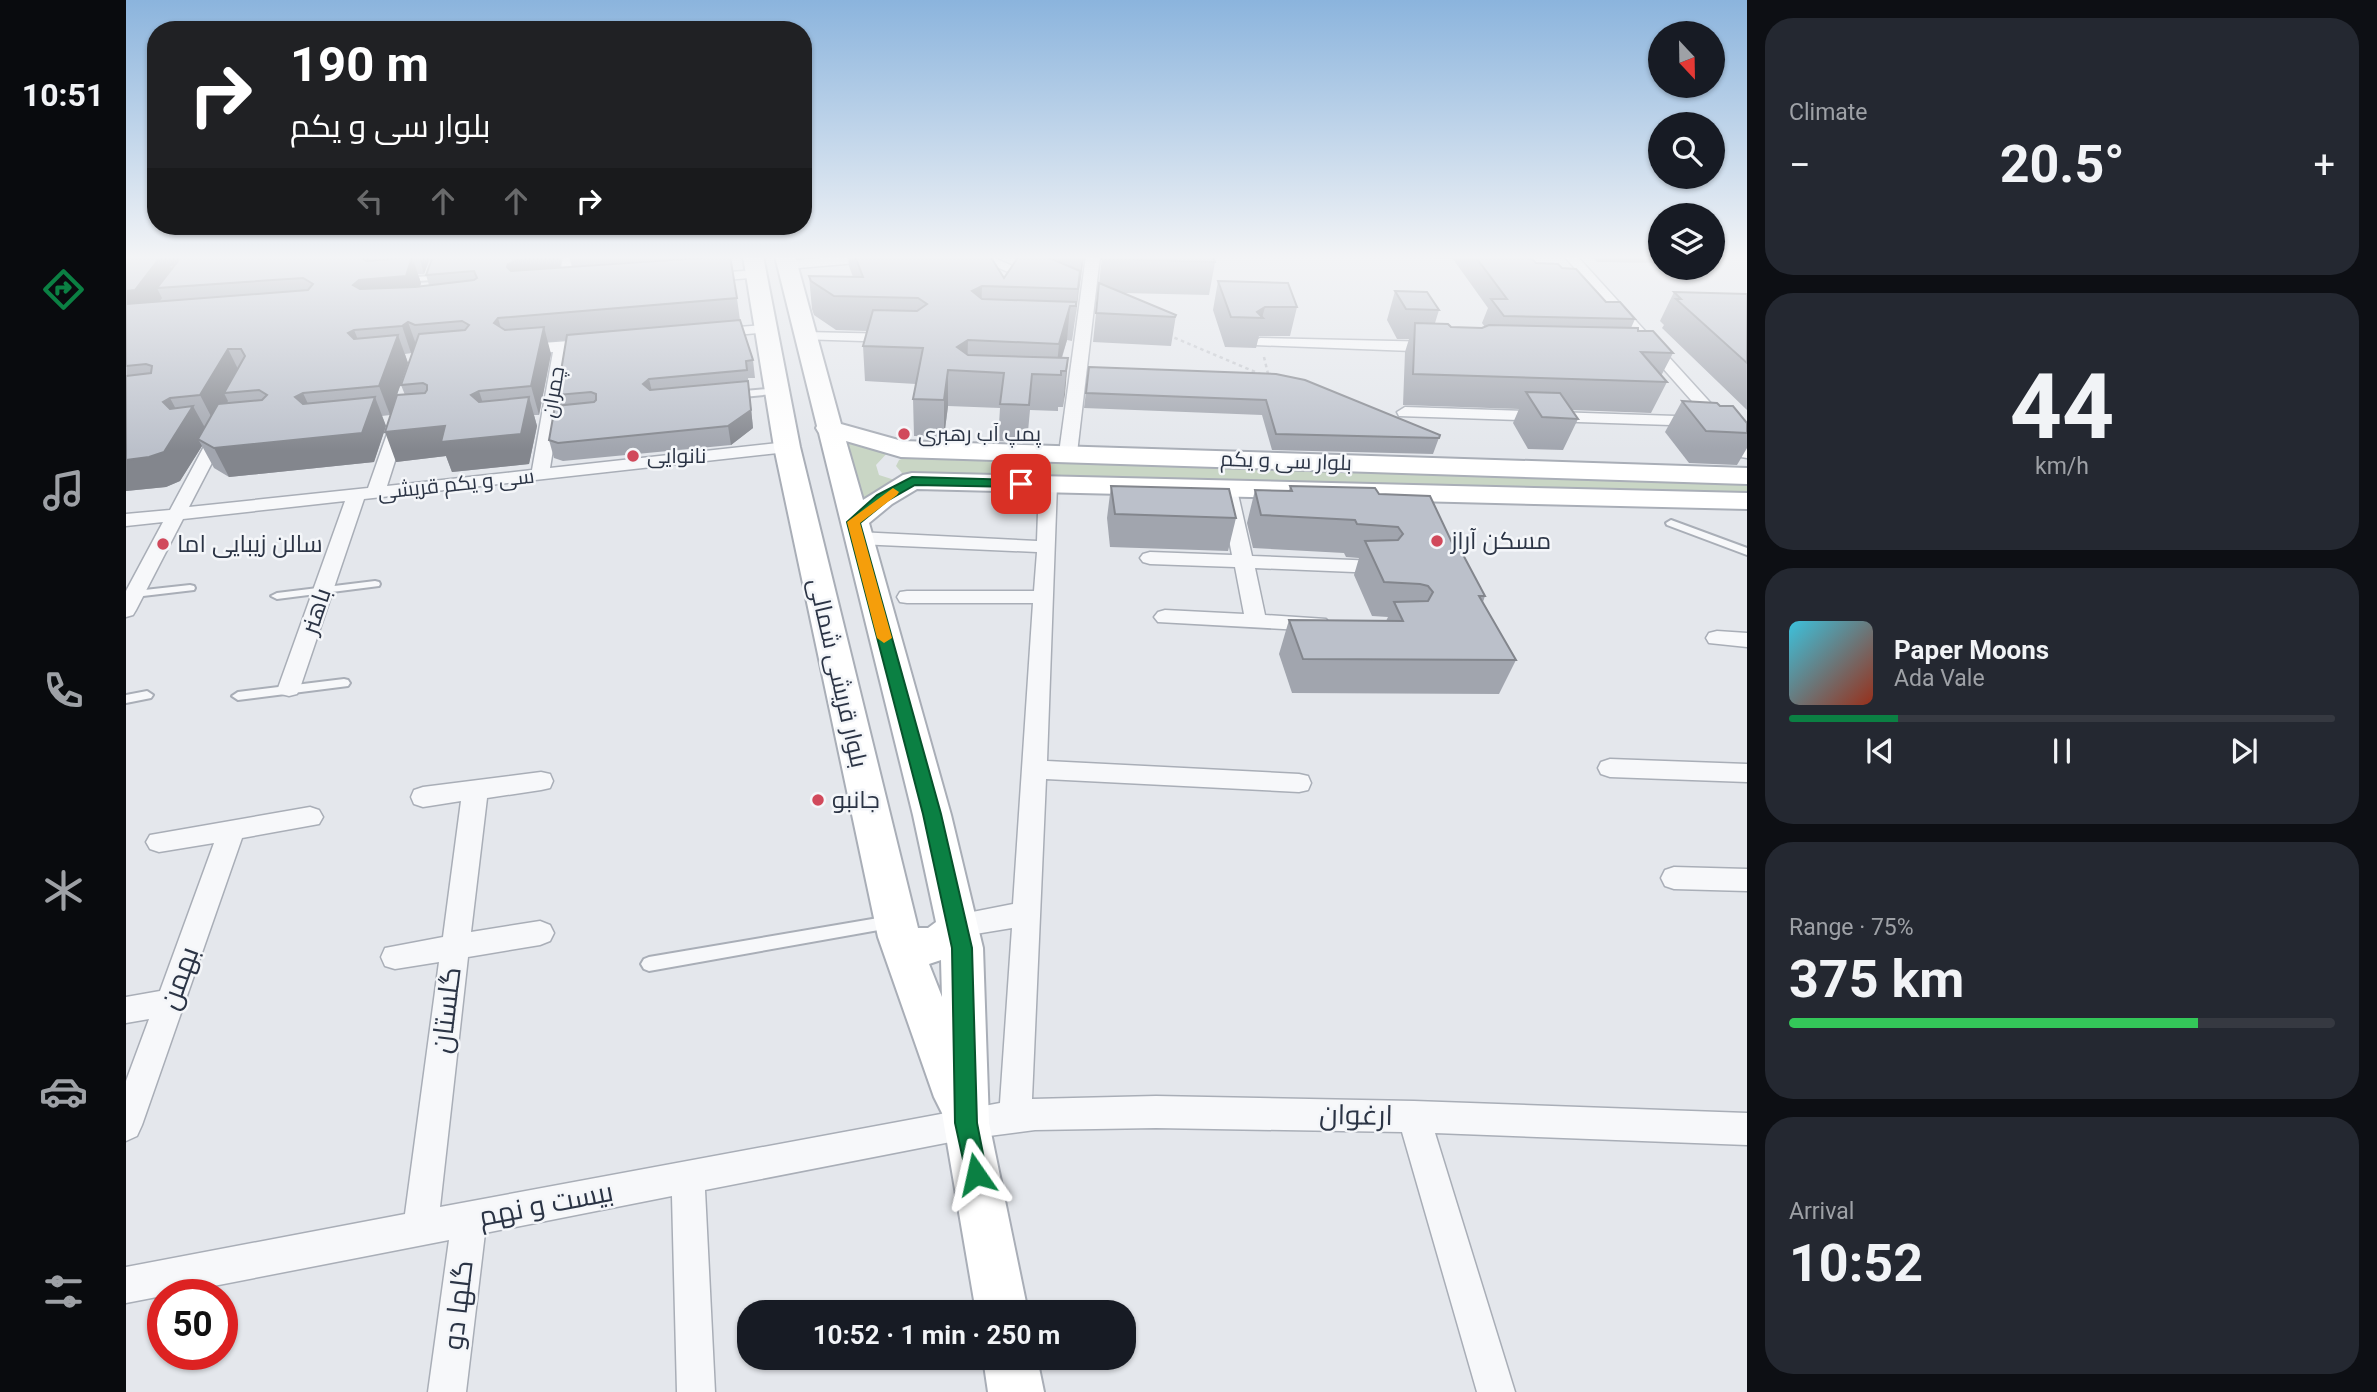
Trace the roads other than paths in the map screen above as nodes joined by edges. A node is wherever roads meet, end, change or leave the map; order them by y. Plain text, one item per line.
1 (764, 321) edge
2 (801, 321) edge
3 (1078, 321) edge
4 (1623, 321) edge
5 (765, 329) junction
6 (698, 335) edge
7 (805, 336) junction
8 (905, 338) edge
9 (616, 342) edge
10 (1261, 342) edge
11 (562, 346) junction
12 (1451, 347) edge
13 (513, 350) edge
14 (1648, 352) junction
15 (1672, 352) edge
16 (780, 391) junction
17 (716, 397) edge
18 (1405, 412) dead end
19 (401, 416) edge
20 (1727, 422) junction
21 (224, 425) edge
22 (828, 428) junction
23 (787, 447) junction
24 (901, 449) junction
25 (1068, 453) junction
26 (1747, 453) edge
27 (540, 474) junction
28 (1747, 477) edge
29 (912, 481) junction
30 (1048, 484) junction
31 (1227, 489) junction
32 (366, 494) junction
33 (1747, 501) edge
34 (175, 515) junction
35 (126, 520) edge
36 (1671, 523) dead end
37 (856, 530) junction
38 (1047, 547) junction
39 (1747, 552) edge
40 (1150, 558) dead end
41 (1243, 562) junction
42 (1378, 567) edge
43 (375, 584) dead end
44 (190, 588) dead end
45 (323, 591) junction
46 (277, 596) dead end
47 (908, 597) dead end
48 (1044, 597) junction
49 (129, 600) edge
50 (1165, 618) dead end
51 (1256, 621) junction
52 (1338, 624) edge
53 (1717, 638) dead end
54 (1747, 640) edge
55 (344, 683) dead end
56 (289, 688) junction
57 (147, 695) dead end
58 (238, 696) dead end
59 (126, 699) edge
60 (1610, 768) dead end
61 (1034, 769) junction
62 (1747, 773) edge
63 (541, 781) dead end
64 (1299, 783) dead end
65 (475, 791) junction
66 (424, 797) dead end
67 (310, 817) dead end
68 (231, 832) junction
69 (159, 842) dead end
70 (1674, 878) dead end
71 (1747, 880) edge
72 (1025, 914) junction
73 (957, 925) junction
74 (896, 929) junction
75 (540, 933) dead end
76 (454, 946) junction
77 (395, 957) dead end
78 (649, 964) dead end
79 (170, 1002) junction
80 (126, 1010) edge
81 (1015, 1116) junction
82 (1414, 1116) junction
83 (966, 1123) junction
84 (126, 1125) edge
85 (1747, 1129) edge
86 (688, 1177) junction
87 (468, 1219) junction
88 (420, 1228) junction
89 (126, 1285) edge
90 (1000, 1300) edge
91 (1012, 1370) edge
92 (447, 1392) edge
93 (696, 1392) edge
94 (1016, 1392) edge
95 (1496, 1392) edge

1 - 5 main road, بلوار قریشی شمالی
2 - 7 main road, بلوار قریشی شمالی
3 - 25 street
4 - 14 street
5 - 6 street
5 - 16 main road, بلوار قریشی شمالی
7 - 8 street
7 - 22 main road, بلوار قریشی شمالی
9 - 11 street, چمران
10 - 12 street
11 - 13 street
11 - 27 street, چمران
14 - 15 lane
14 - 20 street
16 - 17 lane
16 - 23 main road, بلوار قریشی شمالی
18 - 20 street
19 - 32 street, باهنر
20 - 26 street
21 - 34 street
22 - 24 main road, بلوار سی و یکم
22 - 37 main road, بلوار قریشی شمالی
23 - 27 street, سی و یکم قریشی
23 - 74 main road, بلوار قریشی شمالی
24 - 25 main road, بلوار سی و یکم
24 - 29 main road
25 - 28 main road, بلوار سی و یکم
27 - 32 street, سی و یکم قریشی
29 - 30 main road, بلوار سی و یکم
29 - 37 main road
30 - 31 main road, بلوار سی و یکم
30 - 38 street
31 - 33 main road, بلوار سی و یکم
31 - 41 street
32 - 34 street, سی و یکم قریشی
32 - 45 street, باهنر
34 - 35 street, سی و یکم قریشی
34 - 49 street
36 - 39 lane
37 - 38 street
37 - 73 main road, بلوار قریشی شمالی
38 - 48 street
40 - 41 street
41 - 42 street
41 - 51 street
43 - 45 lane
44 - 49 lane
45 - 46 lane
45 - 56 street, باهنر
47 - 48 street
48 - 61 street
50 - 51 street
51 - 52 street
53 - 54 street
55 - 56 lane
56 - 58 lane
57 - 59 lane
60 - 62 street
61 - 64 street
61 - 72 street
63 - 65 street
65 - 66 street
65 - 76 street, گلستان
67 - 68 street
68 - 69 street
68 - 79 street, بهمن
70 - 71 street
72 - 73 street
72 - 81 street
73 - 74 main road
73 - 83 main road, بلوار قریشی شمالی
74 - 78 lane
74 - 83 main road, بلوار قریشی شمالی
75 - 76 street
76 - 77 street
76 - 88 street, گلستان
79 - 80 street
79 - 84 street, بهمن
81 - 82 street, ارغوان
81 - 83 street, ارغوان
82 - 85 street, ارغوان
82 - 95 street
83 - 86 street, بیست و نهم
83 - 90 main road, بلوار قریشی شمالی
86 - 87 street, بیست و نهم
86 - 93 street
87 - 88 street, بیست و نهم
87 - 92 street, گلها دو
88 - 89 street, بیست و نهم
91 - 94 main road

